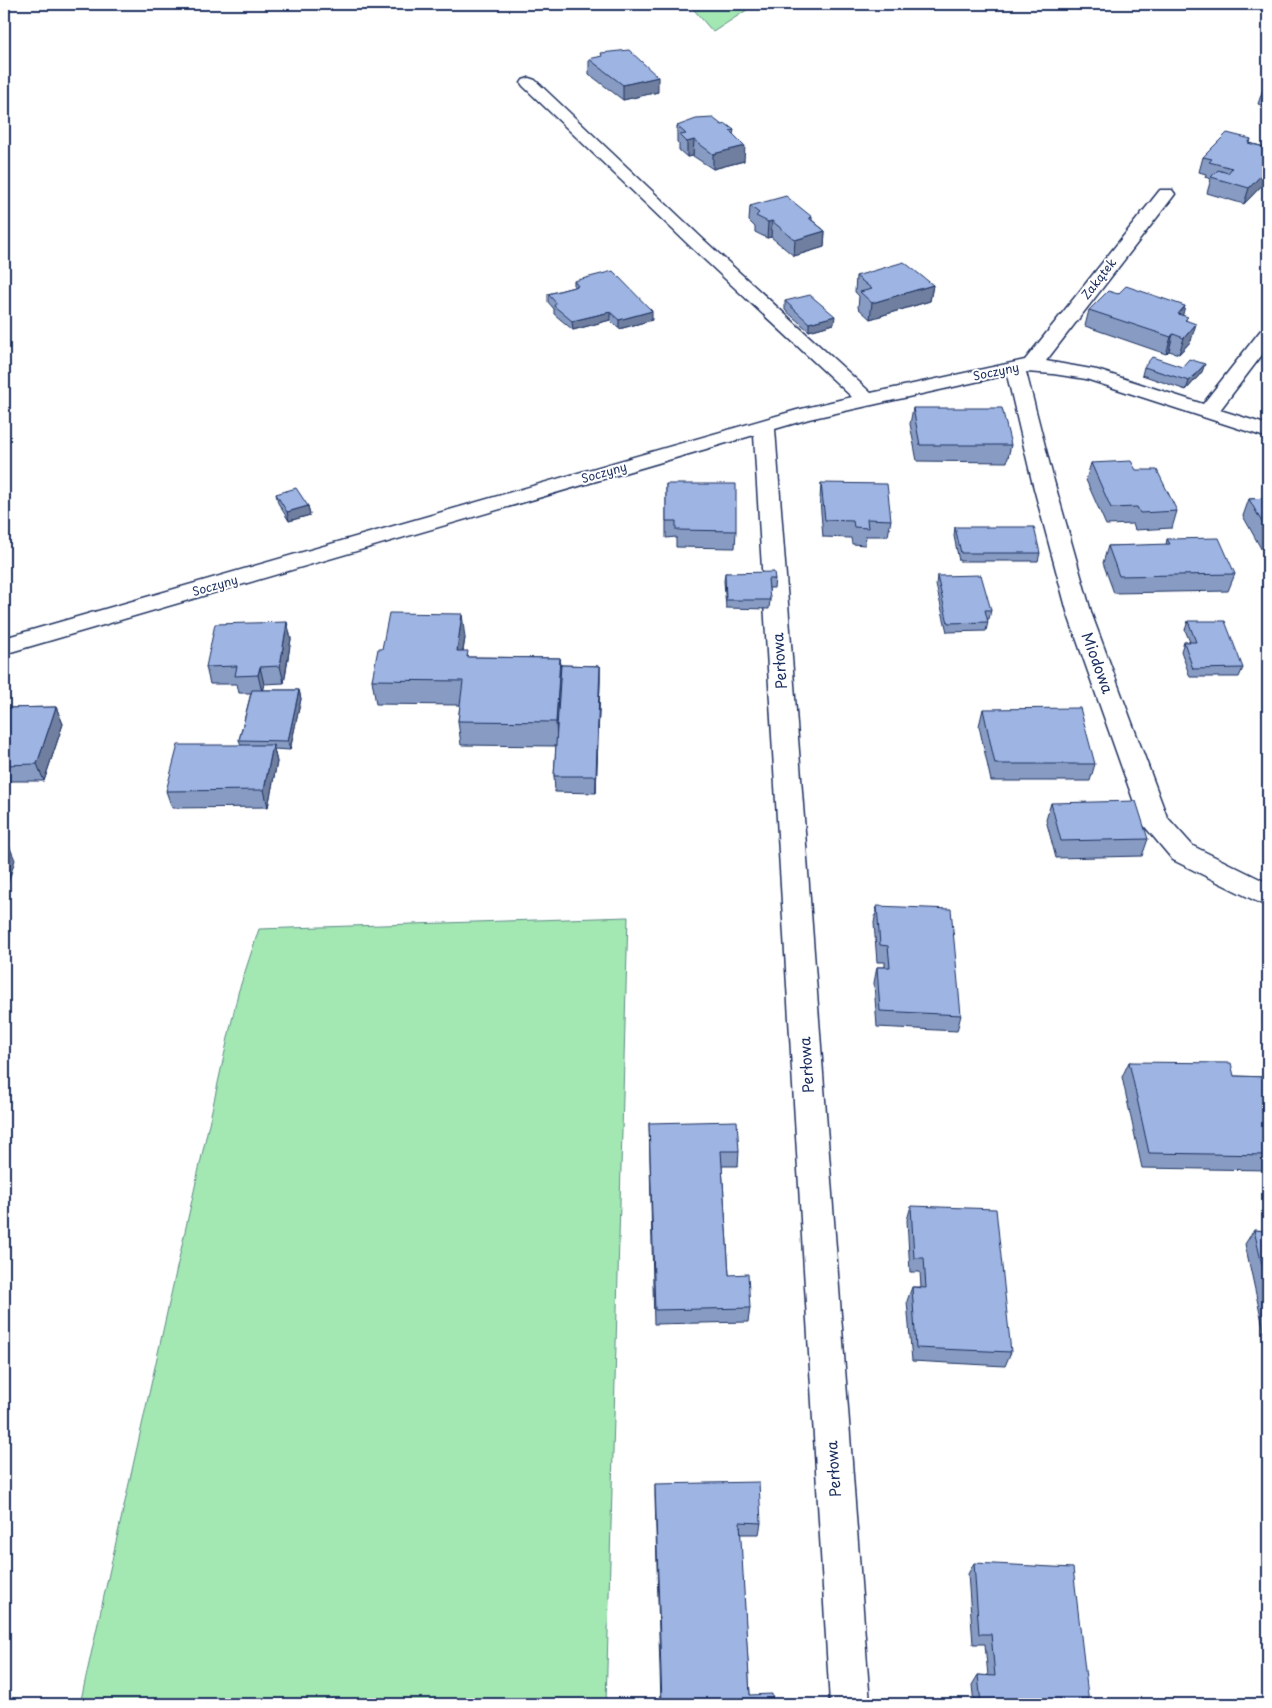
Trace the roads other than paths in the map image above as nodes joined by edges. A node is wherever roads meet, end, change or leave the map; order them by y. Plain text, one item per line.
1 (529, 83) dead end
2 (1166, 194) dead end
3 (1268, 334) edge
4 (1024, 366) junction
5 (867, 400) junction
6 (1208, 412) junction
7 (764, 426) junction
8 (1268, 432) edge
9 (4, 646) edge
10 (1268, 896) edge
11 (850, 1704) edge

1 - 5 street
2 - 4 street, Zakątek
3 - 6 street
4 - 5 street, Soczyny
4 - 6 street, Soczyny
4 - 10 street, Miodowa
5 - 7 street, Soczyny
6 - 8 street, Soczyny
7 - 9 street, Soczyny
7 - 11 street, Perłowa

